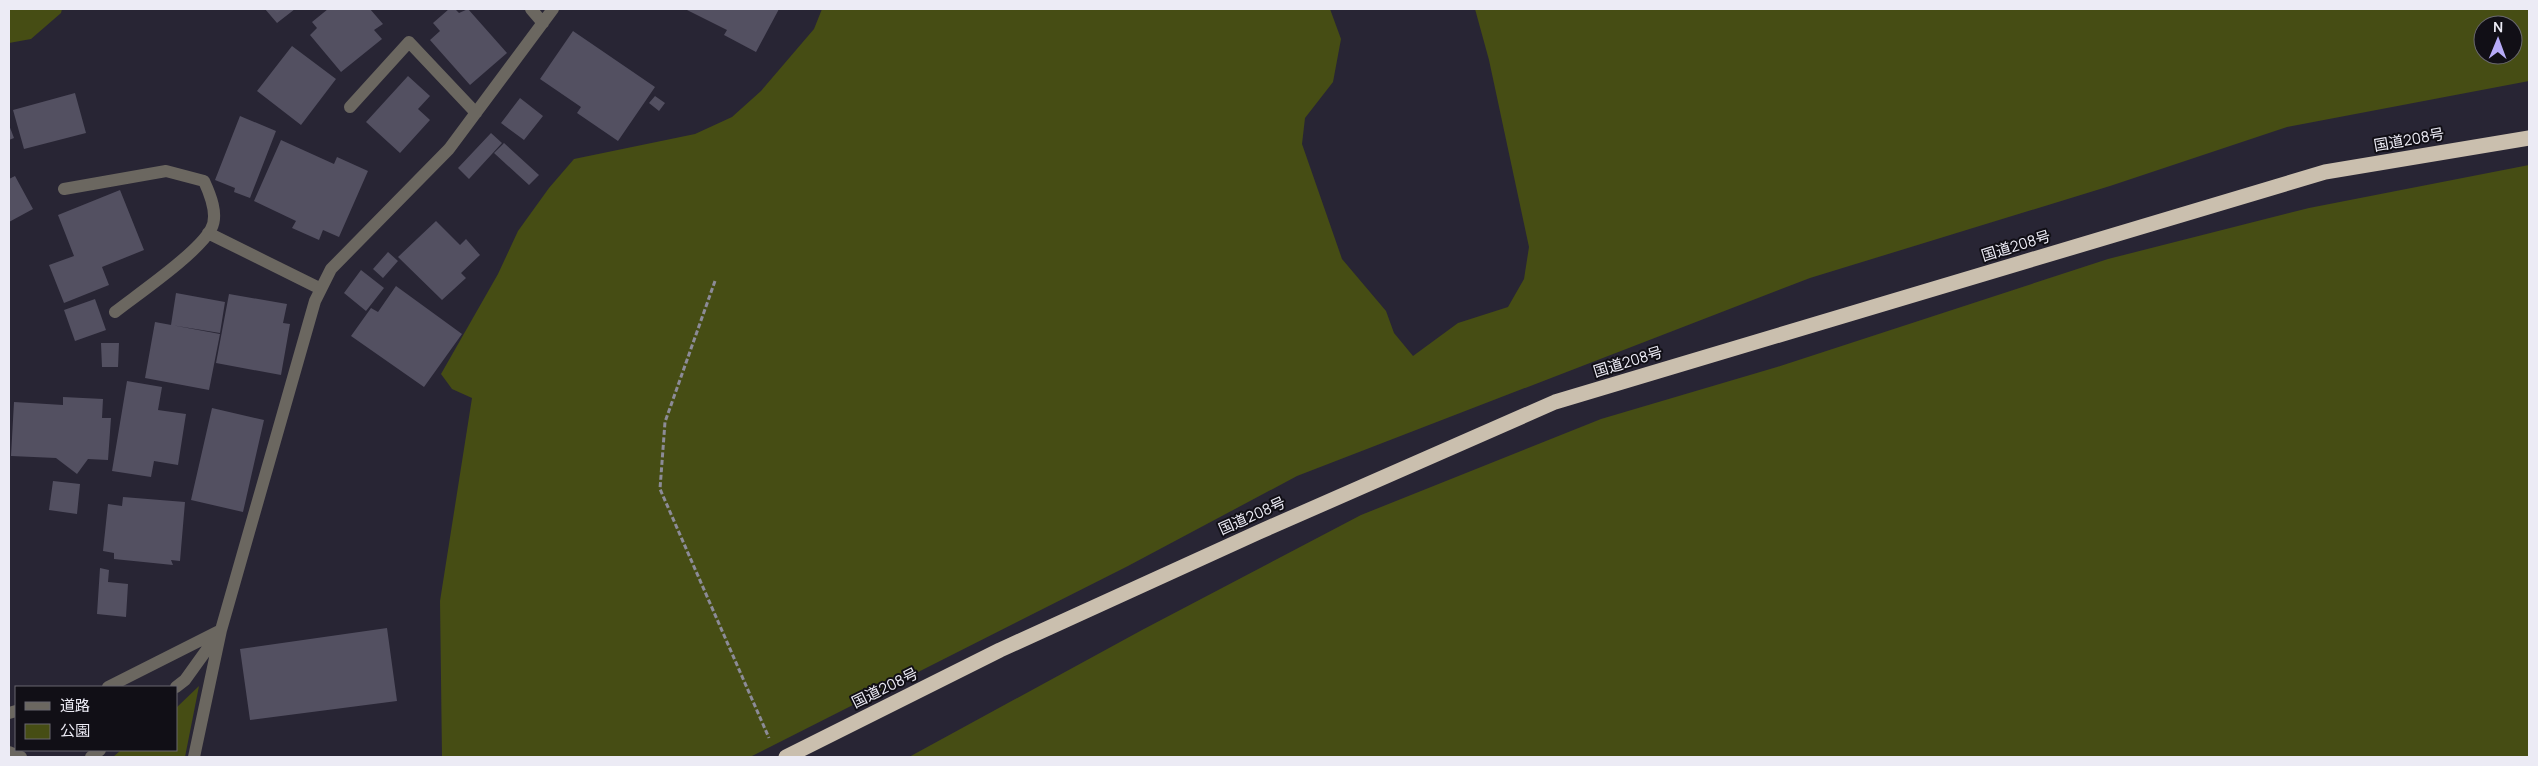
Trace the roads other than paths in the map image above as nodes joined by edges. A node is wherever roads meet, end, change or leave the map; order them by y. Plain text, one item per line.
1 (531, 9) edge
2 (553, 9) edge
3 (543, 23) junction
4 (350, 107) dead end
5 (476, 113) junction
6 (2529, 138) edge
7 (64, 189) dead end
8 (208, 233) junction
9 (321, 289) junction
10 (115, 312) dead end
11 (221, 630) junction
12 (110, 686) edge
13 (177, 686) edge
14 (9, 752) edge
15 (21, 757) edge
16 (194, 757) edge
17 (786, 757) edge

1 - 3 street
2 - 3 street
3 - 5 street
4 - 5 street
5 - 9 street
6 - 17 highway, 国道208号
7 - 8 street
8 - 9 street
8 - 10 street
9 - 11 street
11 - 12 street
11 - 13 street
11 - 16 street
14 - 15 street

